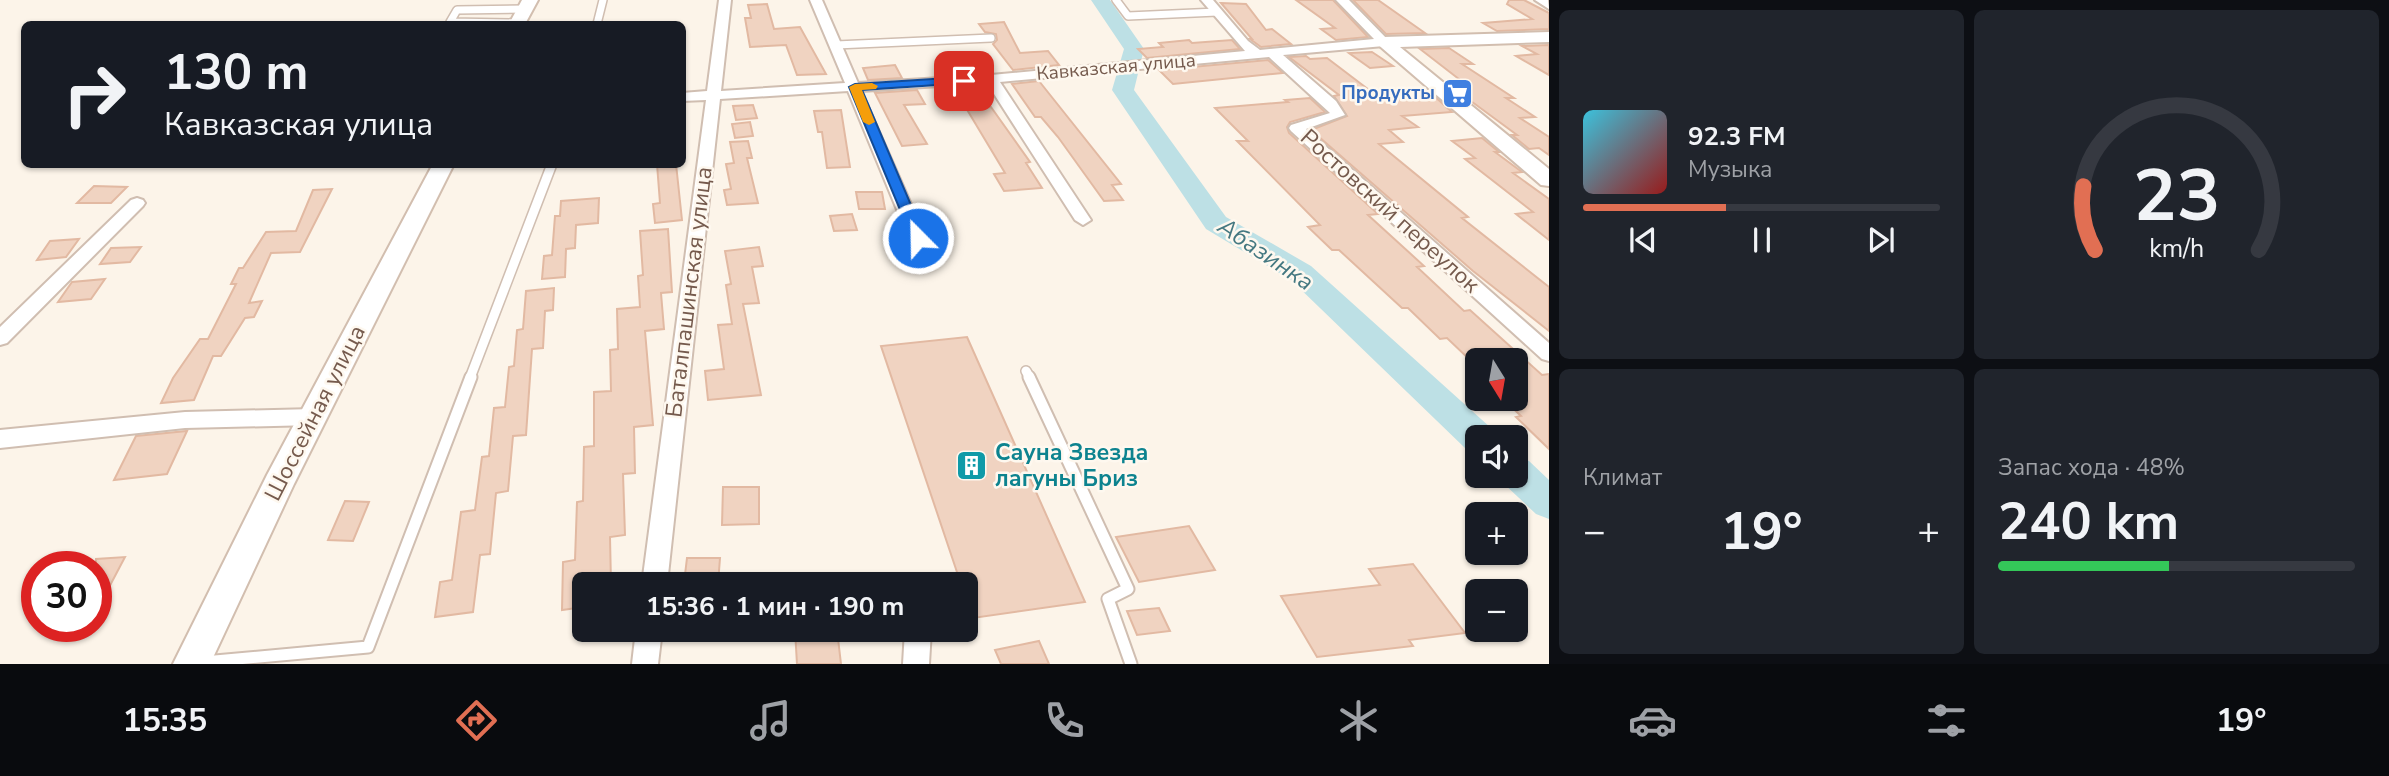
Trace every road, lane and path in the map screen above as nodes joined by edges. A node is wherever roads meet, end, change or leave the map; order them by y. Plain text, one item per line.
1 (603, 0) edge
2 (725, 0) edge
3 (816, 0) edge
4 (1116, 0) edge
5 (1207, 0) edge
6 (1342, 0) edge
7 (1541, 0) edge
8 (1549, 6) edge
9 (494, 10) junction
10 (1217, 12) junction
11 (525, 14) edge
12 (451, 21) edge
13 (488, 21) edge
14 (492, 21) edge
15 (598, 21) edge
16 (1549, 37) edge
17 (991, 38) dead end
18 (1384, 42) junction
19 (836, 45) junction
20 (1257, 54) junction
21 (1274, 54) junction
22 (991, 79) junction
23 (855, 87) junction
24 (712, 96) junction
25 (686, 97) edge
26 (442, 168) edge
27 (450, 168) edge
28 (550, 168) edge
29 (1549, 180) edge
30 (137, 203) dead end
31 (1083, 220) dead end
32 (928, 263) dead end
33 (0, 338) edge
34 (1549, 354) edge
35 (1026, 371) dead end
36 (314, 417) junction
37 (0, 439) edge
38 (655, 572) edge
39 (648, 642) edge
40 (917, 642) edge
41 (199, 663) edge
42 (645, 664) edge
43 (916, 664) edge
44 (1131, 664) edge

1 - 15 lane
2 - 24 street, Баталпашинская улица
3 - 19 street
4 - 10 lane
5 - 10 street
6 - 18 street
7 - 8 street
9 - 11 lane
9 - 12 lane
9 - 13 lane
10 - 20 street
11 - 14 lane
16 - 18 main road, Кавказская улица
17 - 19 lane
18 - 21 street, Кавказская улица
18 - 29 main road
19 - 23 street
20 - 21 street, Кавказская улица
20 - 22 street, Кавказская улица
21 - 34 street, Ростовский переулок
22 - 23 street, Кавказская улица
22 - 31 street
23 - 24 street, Кавказская улица
23 - 32 street
24 - 25 street, Кавказская улица
24 - 38 street, Баталпашинская улица
26 - 36 main road, Шоссейная улица
27 - 41 main road, Шоссейная улица
28 - 41 lane
30 - 33 street
35 - 44 lane
36 - 37 street
36 - 41 main road, Шоссейная улица
39 - 42 street
40 - 43 street

